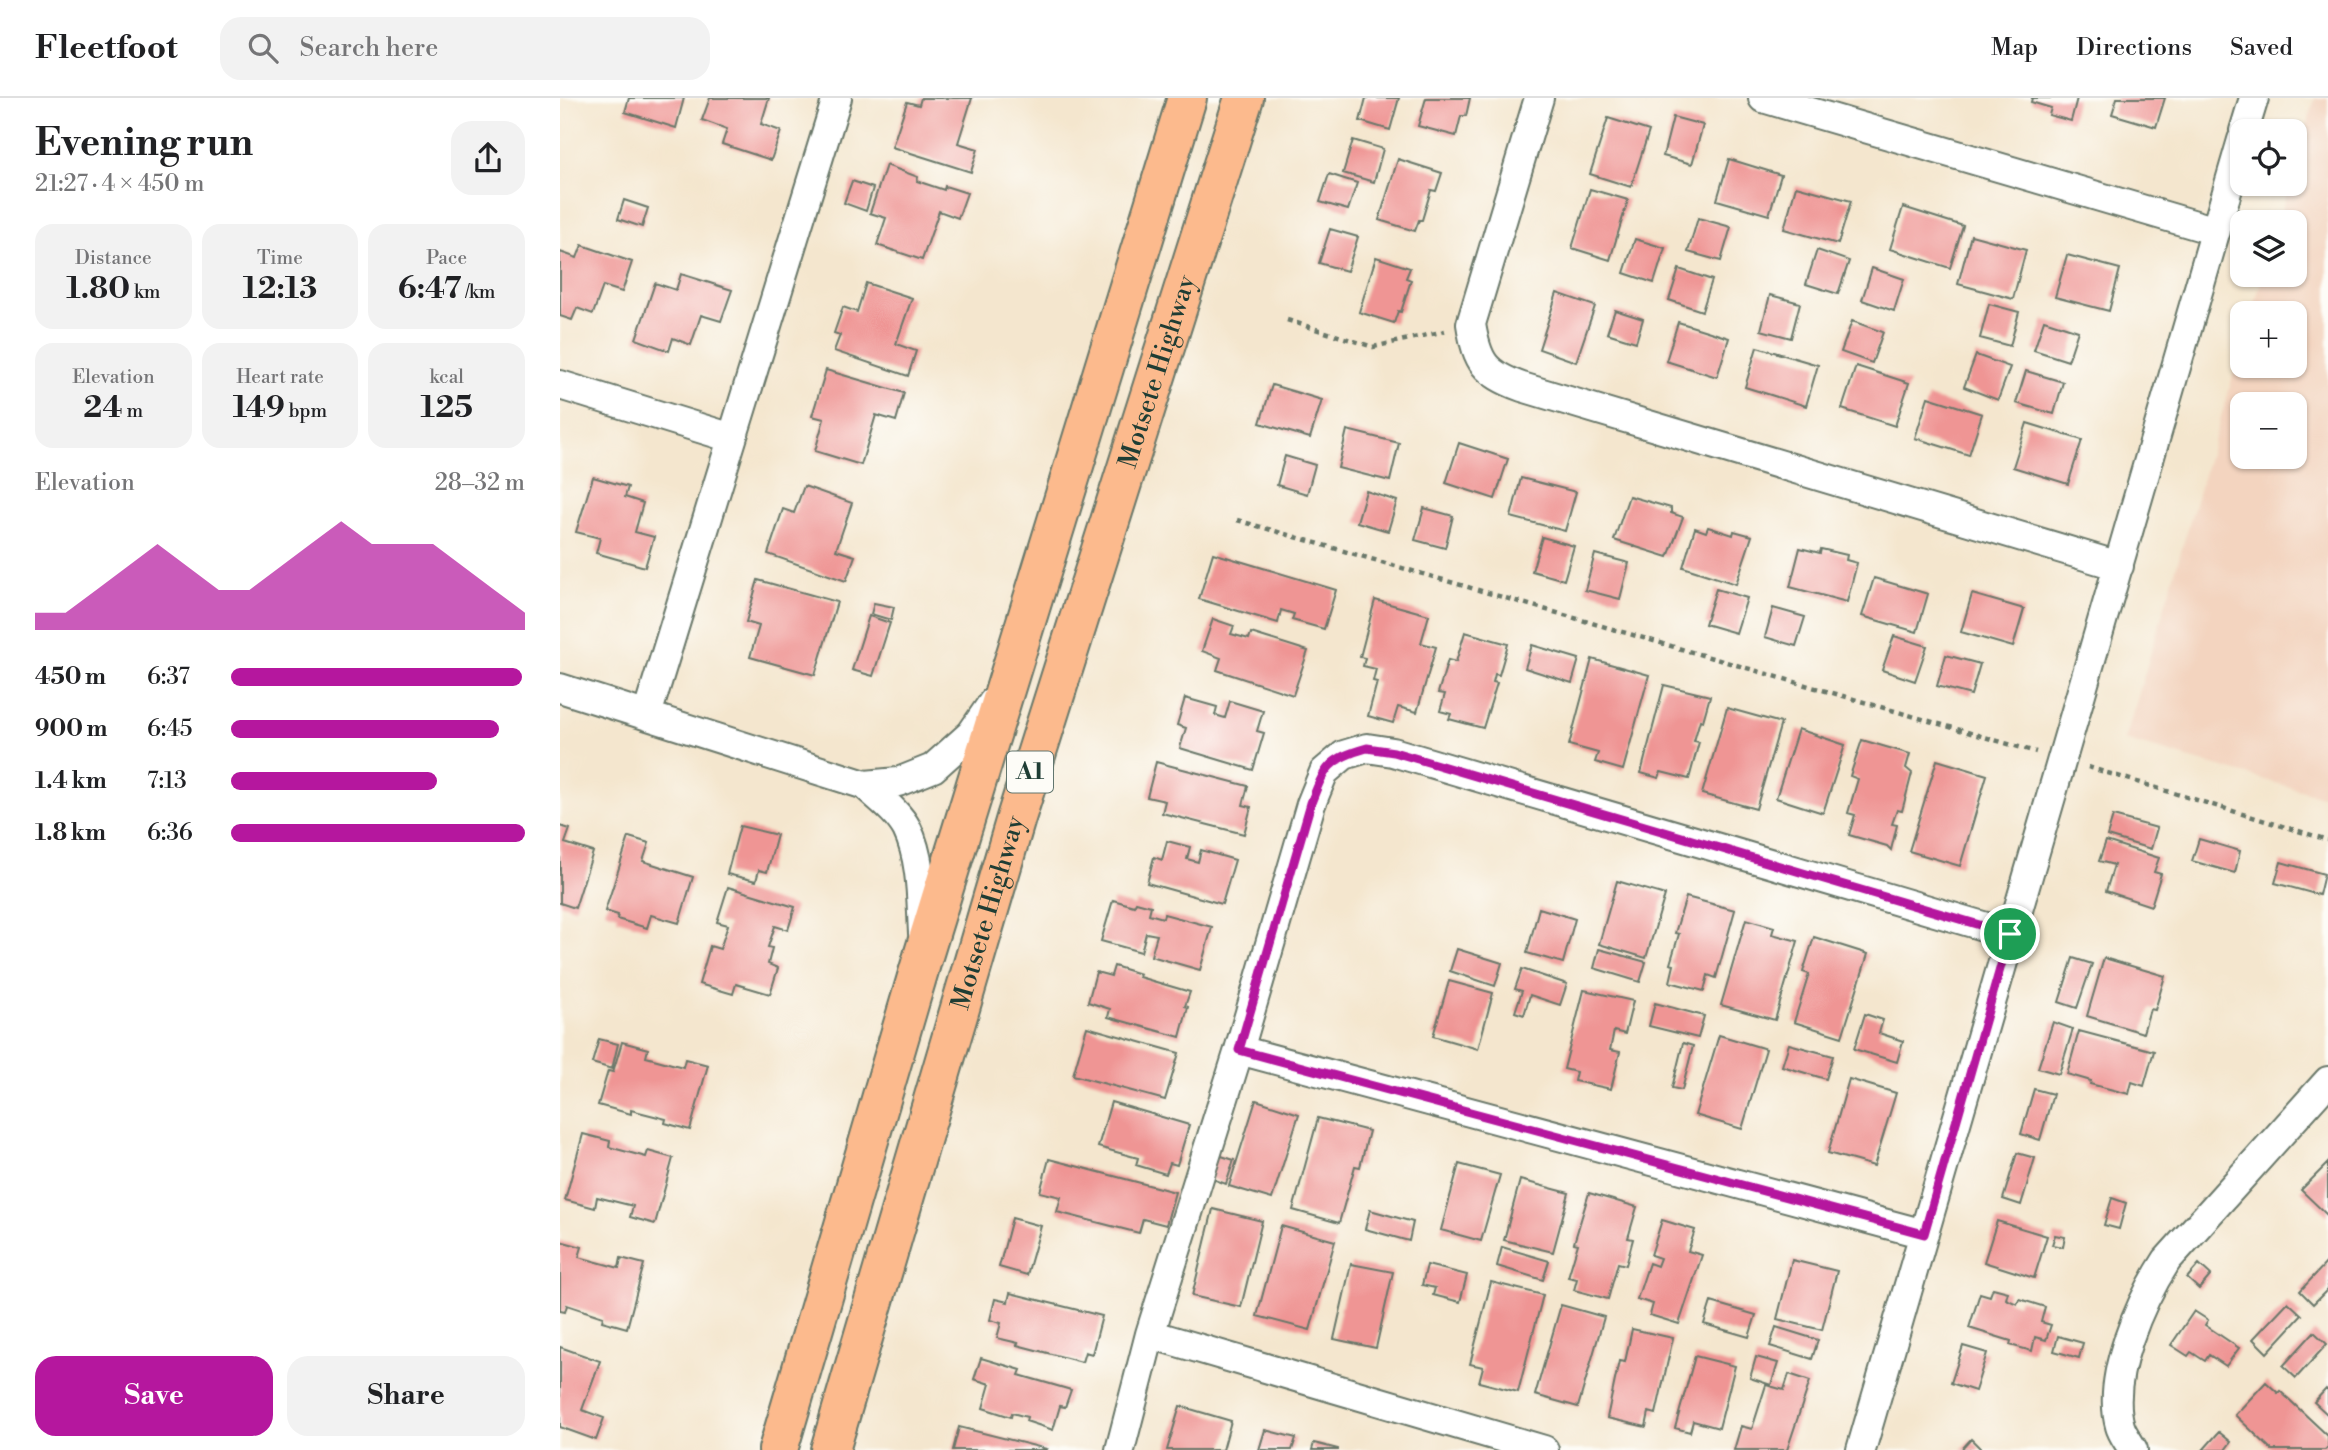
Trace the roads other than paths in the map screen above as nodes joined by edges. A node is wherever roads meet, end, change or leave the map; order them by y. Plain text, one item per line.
1 (837, 98) edge
2 (1187, 98) edge
3 (1244, 98) edge
4 (1539, 98) edge
5 (1763, 98) edge
6 (2253, 98) edge
7 (2247, 119) edge
8 (2230, 182) edge
9 (2216, 231) junction
10 (560, 385) edge
11 (732, 438) junction
12 (2119, 566) junction
13 (1006, 683) junction
14 (560, 688) edge
15 (647, 715) junction
16 (865, 785) junction
17 (2010, 934) junction
18 (924, 953) junction
19 (1239, 1050) junction
20 (2328, 1081) edge
21 (1924, 1234) junction
22 (1150, 1334) junction
23 (778, 1450) edge
24 (830, 1450) edge
25 (1120, 1450) edge
26 (1544, 1450) edge
27 (1861, 1450) edge
28 (2133, 1450) edge

1 - 11 street
2 - 13 highway, Motsete Highway / A1
3 - 24 highway, Motsete Highway / A1
4 - 12 street
5 - 9 street
6 - 7 street
8 - 9 street
9 - 12 street
10 - 11 street
11 - 15 street
12 - 17 street
13 - 16 street
13 - 18 highway, Motsete Highway / A1
14 - 15 street
15 - 16 street
16 - 18 street
17 - 19 street
17 - 21 street
18 - 23 highway, Motsete Highway / A1
19 - 21 street
19 - 22 street
20 - 28 street
21 - 27 street
22 - 25 street
22 - 26 street

